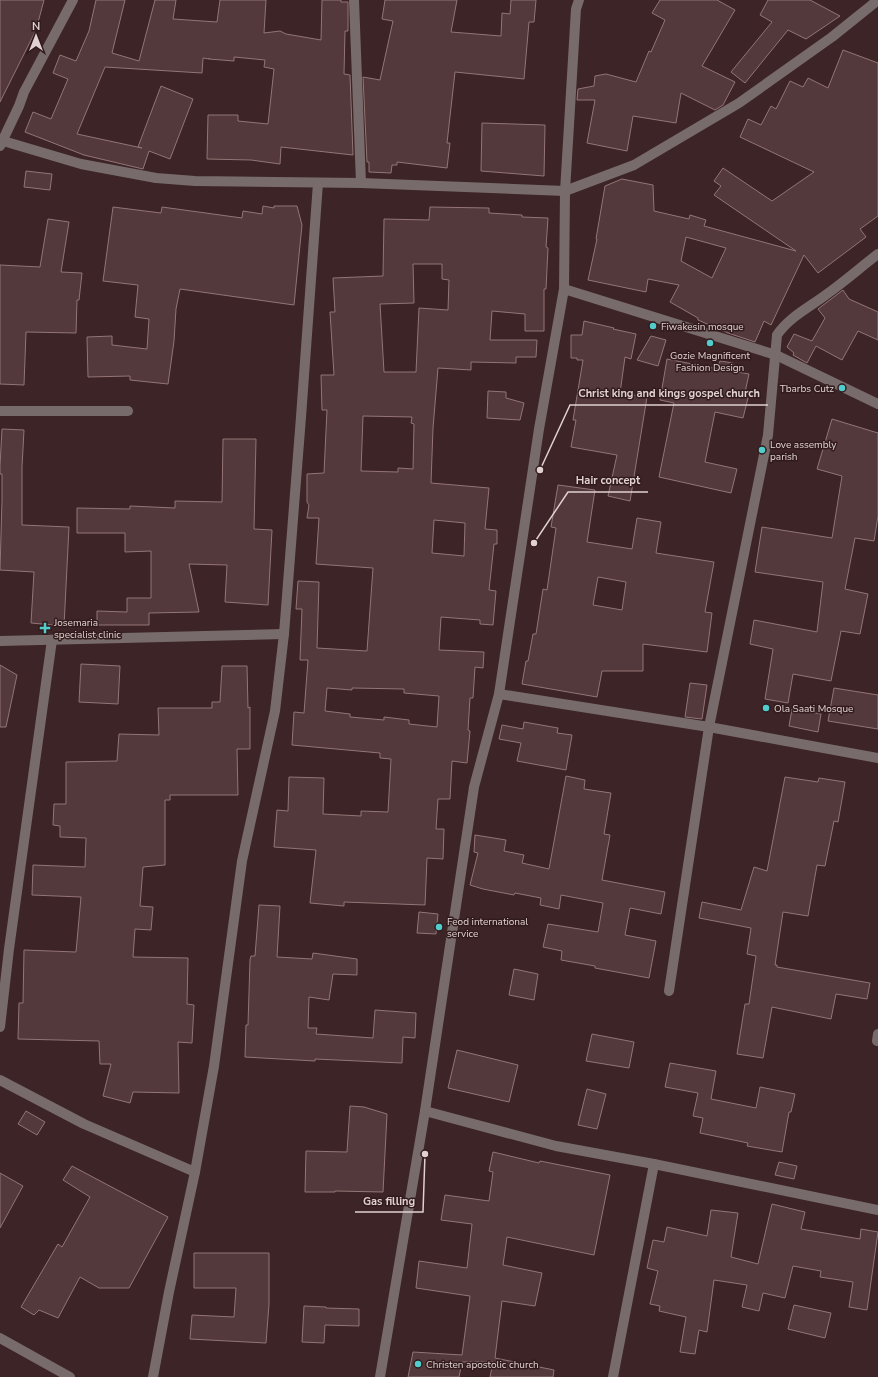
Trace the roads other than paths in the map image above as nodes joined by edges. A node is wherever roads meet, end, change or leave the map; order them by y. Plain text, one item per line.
1 (73, 0) edge
2 (354, 0) edge
3 (579, 0) edge
4 (878, 0) edge
5 (1, 142) edge
6 (318, 183) junction
7 (361, 183) junction
8 (565, 191) junction
9 (878, 254) edge
10 (564, 289) junction
11 (776, 355) junction
12 (878, 404) edge
13 (0, 411) edge
14 (128, 411) dead end
15 (284, 634) junction
16 (52, 640) junction
17 (0, 641) edge
18 (500, 694) junction
19 (709, 727) junction
20 (878, 758) edge
21 (669, 991) dead end
22 (0, 1027) edge
23 (0, 1080) edge
24 (425, 1111) junction
25 (654, 1164) junction
26 (195, 1172) junction
27 (878, 1210) edge
28 (0, 1338) edge
29 (70, 1377) edge
30 (153, 1377) edge
31 (380, 1377) edge
32 (614, 1377) edge

1 - 5 street
2 - 7 street
3 - 8 street
4 - 8 street
5 - 6 street
6 - 7 street
6 - 15 street
7 - 8 street
8 - 10 street
9 - 11 street
10 - 11 street
10 - 18 street
11 - 12 street
11 - 19 street
13 - 14 street
15 - 16 street
15 - 26 street
16 - 17 street
16 - 22 street
18 - 19 street
18 - 24 street
19 - 20 street
19 - 21 street
23 - 26 street
24 - 25 street
24 - 31 street
25 - 27 street
25 - 32 street
26 - 30 street
28 - 29 street

